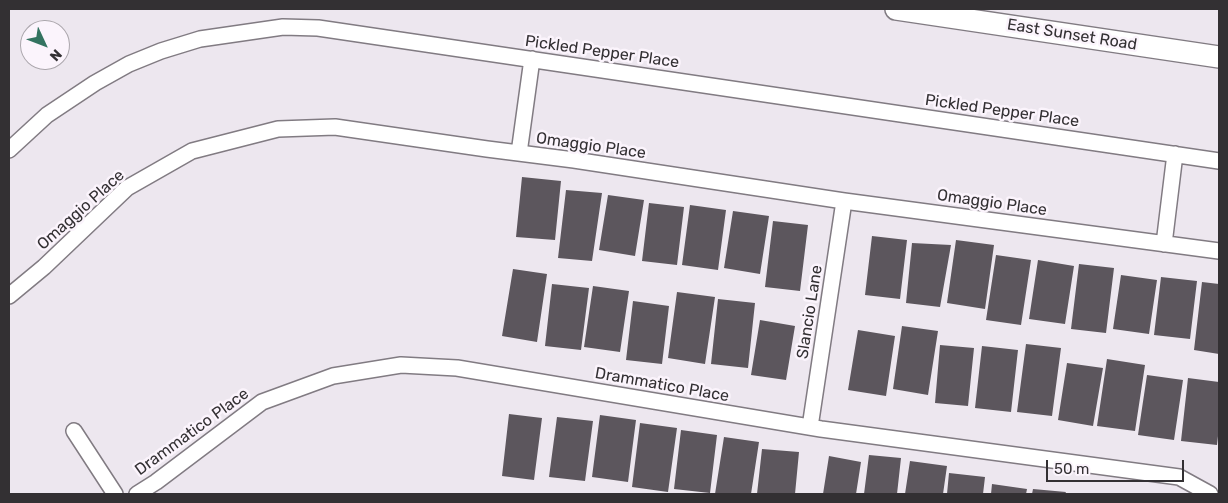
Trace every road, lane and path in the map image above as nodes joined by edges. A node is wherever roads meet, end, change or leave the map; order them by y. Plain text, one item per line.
1 (896, 9) edge
2 (1219, 57) edge
3 (532, 59) junction
4 (9, 150) edge
5 (519, 153) junction
6 (1175, 154) junction
7 (1219, 161) edge
8 (844, 201) junction
9 (1164, 244) junction
10 (1219, 251) edge
11 (10, 292) edge
12 (810, 427) junction
13 (74, 431) dead end
14 (115, 494) edge
15 (137, 494) edge
16 (1210, 494) edge

1 - 2 main road, East Sunset Road
3 - 4 street, Pickled Pepper Place
3 - 5 street
3 - 6 street, Pickled Pepper Place
5 - 8 street, Omaggio Place
5 - 11 street, Omaggio Place
6 - 7 street, Pickled Pepper Place
6 - 9 street
8 - 9 street, Omaggio Place
8 - 12 street, Slancio Lane
9 - 10 street, Omaggio Place
12 - 15 street, Drammatico Place
12 - 16 street, Drammatico Place
13 - 14 street

